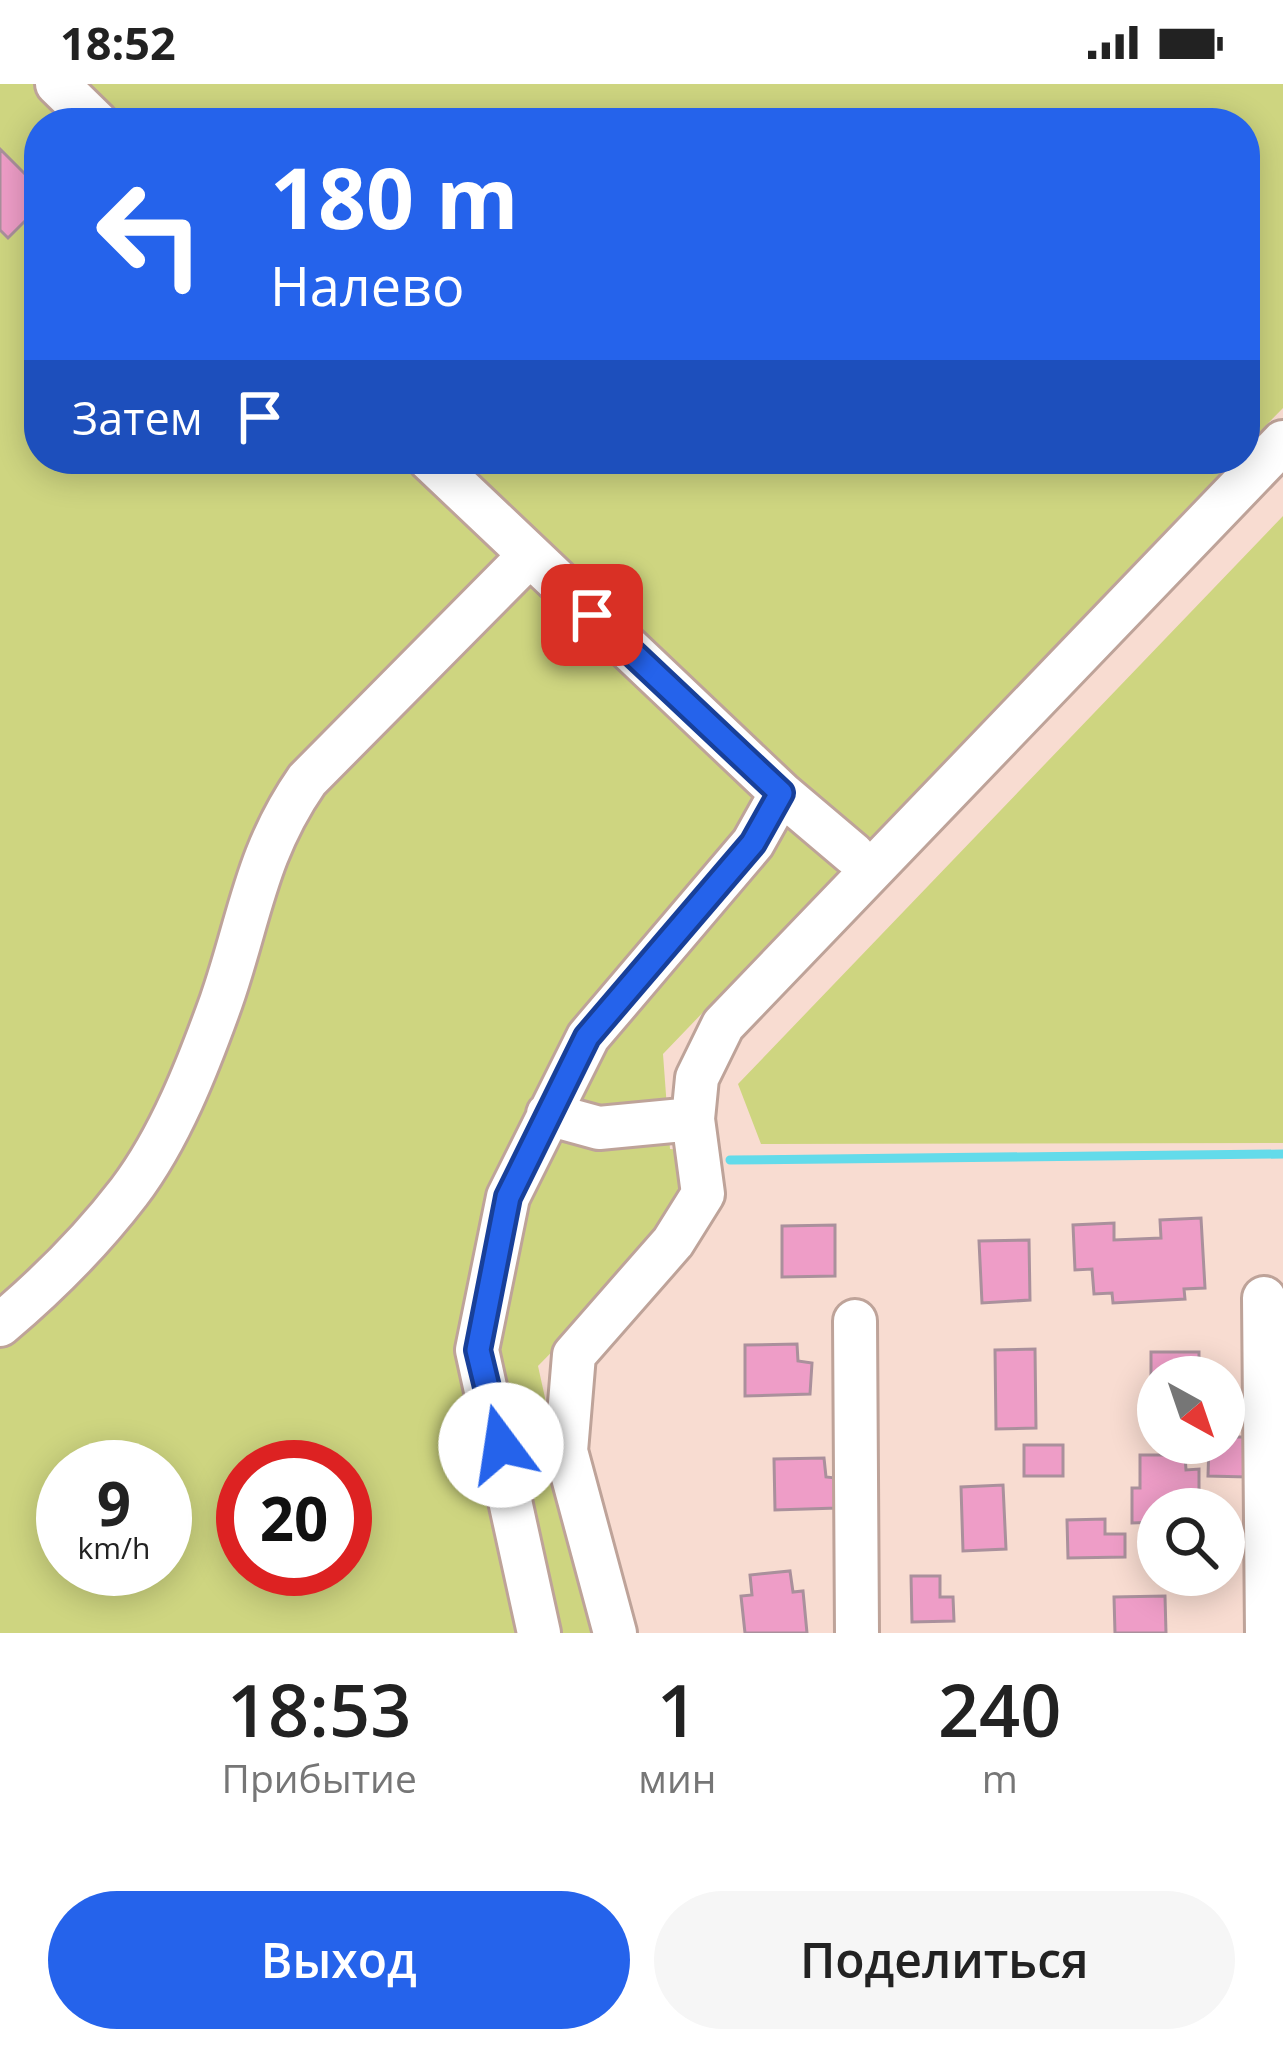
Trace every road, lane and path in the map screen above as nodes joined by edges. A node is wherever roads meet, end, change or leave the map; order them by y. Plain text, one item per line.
1 (56, 84) edge
2 (81, 108) edge
3 (1283, 442) edge
4 (1260, 466) edge
5 (446, 474) edge
6 (1252, 474) edge
7 (530, 555) junction
8 (781, 793) junction
9 (853, 854) dead end
10 (548, 1114) junction
11 (693, 1119) junction
12 (1264, 1298) dead end
13 (855, 1321) dead end
14 (0, 1324) edge
15 (539, 1633) edge
16 (615, 1633) edge
17 (857, 1633) edge
18 (1267, 1633) edge

1 - 2 street
3 - 4 street
5 - 7 street
6 - 11 street
7 - 8 street
7 - 14 street
8 - 9 street
8 - 10 street
10 - 11 street
10 - 15 street
11 - 16 street
12 - 18 street
13 - 17 street

